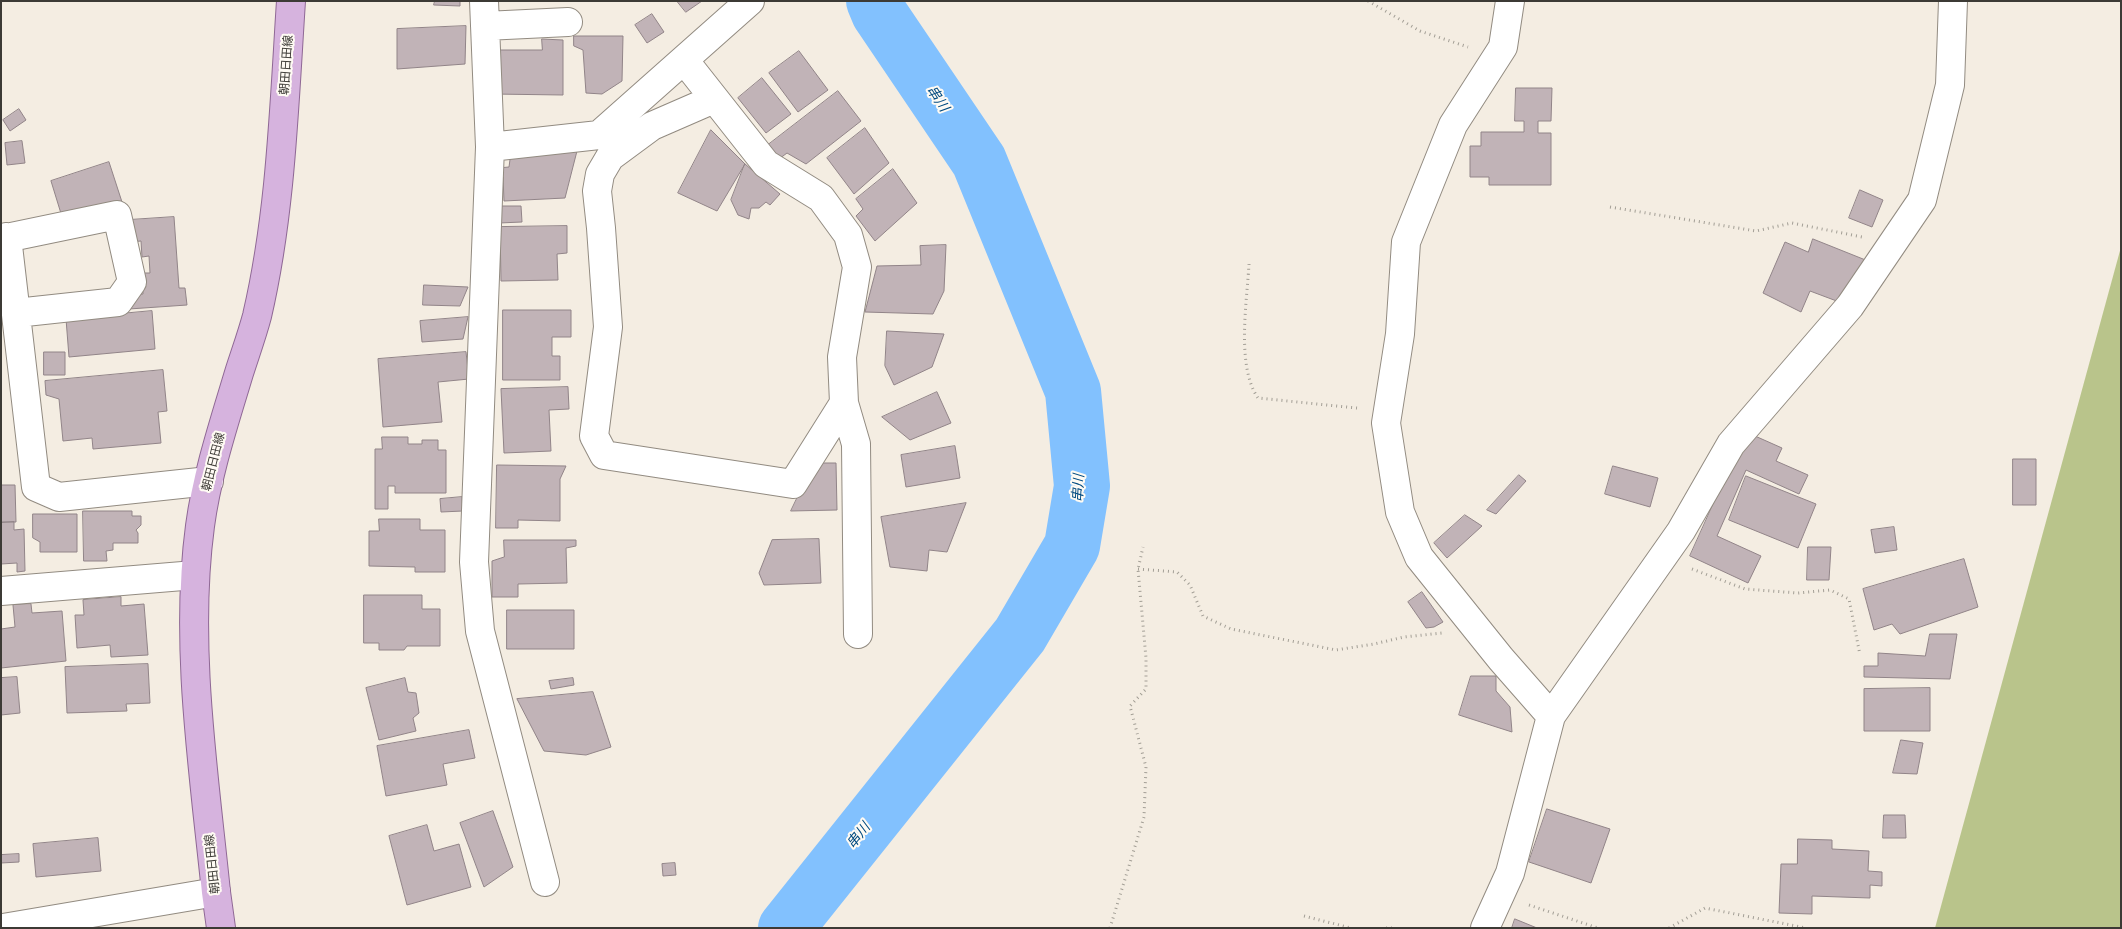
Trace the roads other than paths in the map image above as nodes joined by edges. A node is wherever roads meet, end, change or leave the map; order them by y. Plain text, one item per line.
1 (291, 1) edge
2 (750, 1) edge
3 (1510, 1) edge
4 (1953, 1) edge
5 (485, 14) edge
6 (568, 22) dead end
7 (684, 60) junction
8 (714, 99) junction
9 (490, 147) junction
10 (4, 238) edge
11 (16, 313) junction
12 (844, 403) junction
13 (209, 480) junction
14 (195, 575) junction
15 (1, 591) edge
16 (858, 634) dead end
17 (1551, 716) junction
18 (545, 882) dead end
19 (216, 892) junction
20 (3, 928) edge
21 (222, 928) edge
22 (1485, 928) edge

1 - 13 main road, 朝田日田線
2 - 7 street
3 - 17 street
4 - 17 street
5 - 6 street
5 - 9 street
7 - 8 street
7 - 9 street
8 - 12 street
8 - 12 street
9 - 18 street
10 - 11 street
10 - 11 street
11 - 13 street
12 - 16 street
13 - 14 main road, 朝田日田線
14 - 15 street
14 - 19 main road, 朝田日田線
17 - 22 street
19 - 20 street
19 - 21 main road, 朝田日田線

